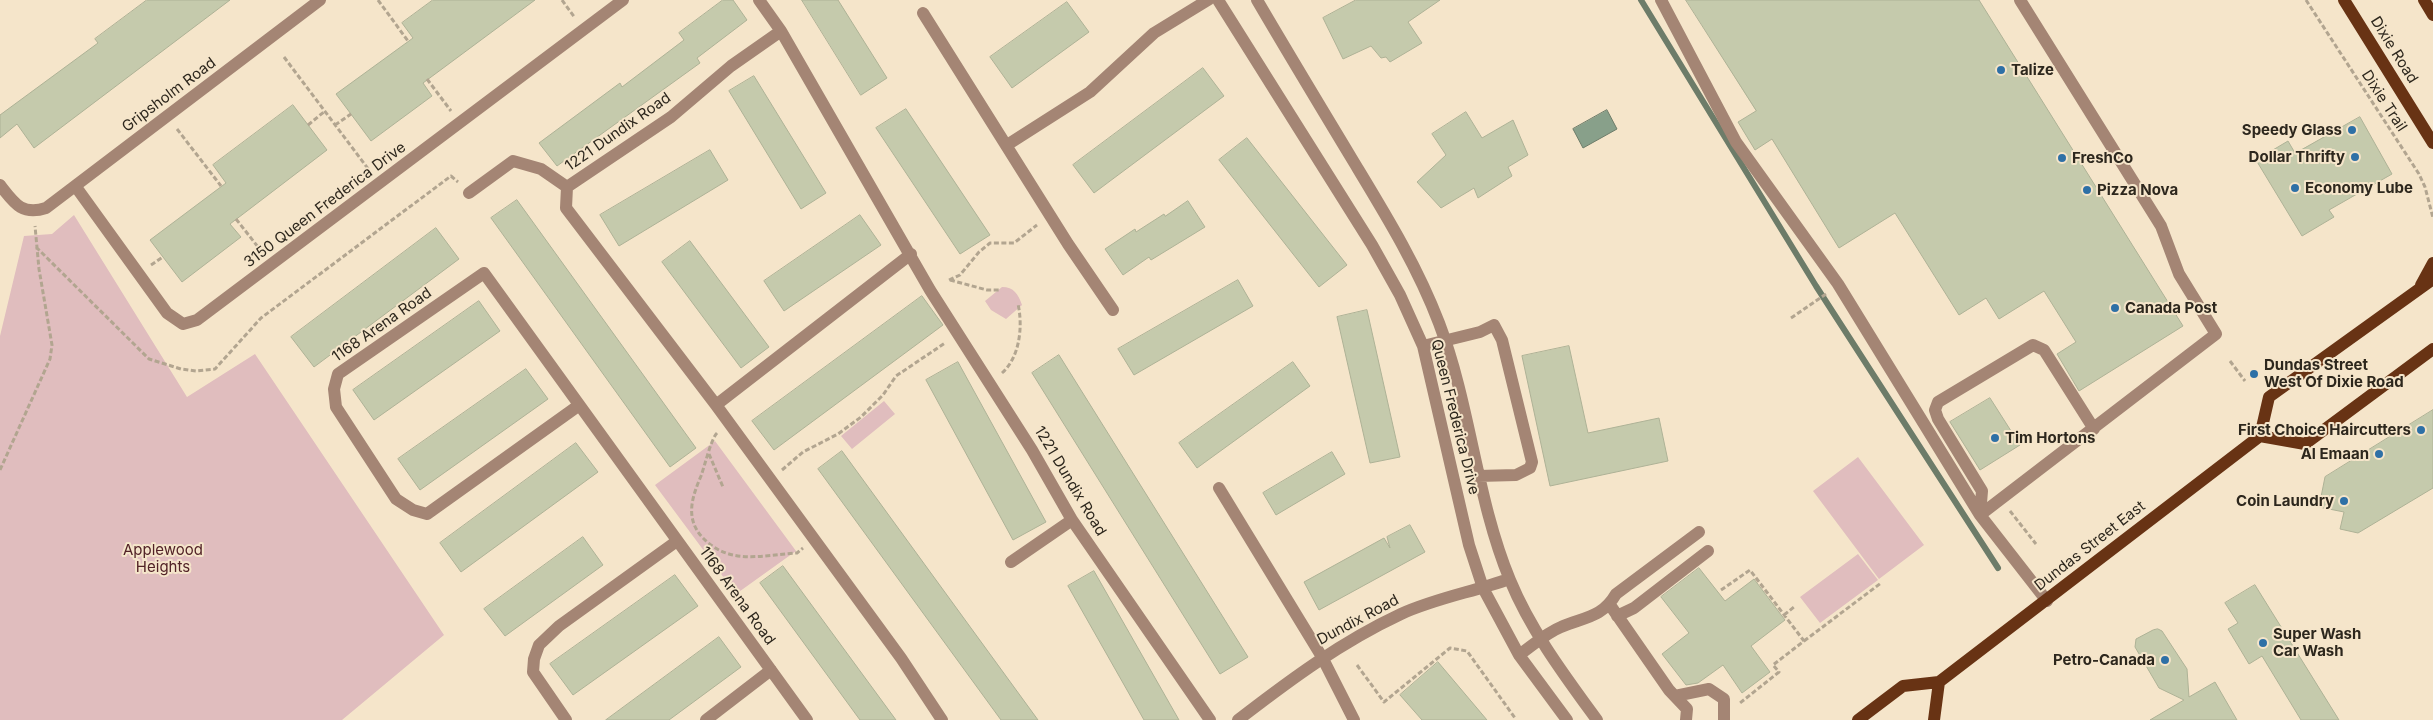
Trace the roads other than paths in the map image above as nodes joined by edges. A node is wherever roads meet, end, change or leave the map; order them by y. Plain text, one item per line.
1 (320, 0) edge
2 (623, 0) edge
3 (759, 0) edge
4 (1208, 0) edge
5 (1218, 0) edge
6 (1256, 0) edge
7 (1661, 0) edge
8 (2020, 0) edge
9 (2344, 0) edge
10 (2424, 0) edge
11 (923, 13) dead end
12 (2433, 15) edge
13 (781, 31) junction
14 (2433, 143) edge
15 (1007, 146) junction
16 (0, 185) edge
17 (76, 187) junction
18 (567, 187) junction
19 (469, 193) dead end
20 (911, 254) junction
21 (2433, 263) edge
22 (2433, 279) edge
23 (2419, 288) junction
24 (1113, 310) dead end
25 (1445, 340) junction
26 (1423, 346) junction
27 (2433, 349) edge
28 (716, 405) junction
29 (578, 406) junction
30 (2094, 429) junction
31 (2260, 436) junction
32 (1478, 476) junction
33 (1219, 488) dead end
34 (1980, 515) junction
35 (1072, 520) junction
36 (1699, 532) dead end
37 (677, 541) junction
38 (1708, 551) dead end
39 (1011, 562) dead end
40 (1509, 579) junction
41 (1483, 588) junction
42 (2047, 600) junction
43 (1610, 605) junction
44 (1618, 616) junction
45 (1541, 639) junction
46 (1519, 655) junction
47 (1322, 657) junction
48 (771, 670) junction
49 (1939, 682) junction
50 (1675, 696) junction
51 (1724, 715) edge
52 (566, 720) edge
53 (706, 720) edge
54 (807, 720) edge
55 (942, 720) edge
56 (1210, 720) edge
57 (1238, 720) edge
58 (1354, 720) edge
59 (1567, 720) edge
60 (1597, 720) edge
61 (1686, 720) edge
62 (1858, 720) edge
63 (1934, 720) edge

1 - 17 street, Gripsholm Road
2 - 17 street, 3150 Queen Frederica Drive
3 - 13 street, 1221 Dundix Road
4 - 15 street
5 - 26 street, Queen Frederica Drive
6 - 25 street, Queen Frederica Drive
7 - 34 street
8 - 30 street
9 - 14 main road, Dixie Road
10 - 12 main road
11 - 15 street
13 - 18 street, 1221 Dundix Road
13 - 20 street, 1221 Dundix Road
15 - 24 street
16 - 17 street, Gripsholm Road
18 - 19 street
18 - 28 street, 1221 Dundix Road
20 - 28 street
20 - 35 street, 1221 Dundix Road
21 - 23 main road
22 - 23 main road
23 - 31 main road
25 - 26 street
25 - 32 street, Queen Frederica Drive
25 - 32 street
26 - 41 street, Queen Frederica Drive
27 - 31 main road
28 - 55 street, 1221 Dundix Road
29 - 29 street, 1168 Arena Road
29 - 37 street, 1168 Arena Road
30 - 34 street
30 - 34 street
31 - 42 main road, Dundas Street East
32 - 40 street, Queen Frederica Drive
33 - 47 street
34 - 42 street
35 - 39 street
35 - 56 street, 1221 Dundix Road
36 - 43 street
37 - 48 street, 1168 Arena Road
37 - 52 street, 1168 Arena Road
38 - 44 street
40 - 41 street, Dundix Road
40 - 45 street, Queen Frederica Drive
41 - 46 street, Queen Frederica Drive
41 - 47 street, Dundix Road
42 - 49 main road, Dundas Street East
43 - 44 street
43 - 45 street
44 - 50 street
45 - 46 street
45 - 60 street, Queen Frederica Drive
46 - 59 street, Queen Frederica Drive
47 - 57 street, Dundix Road
47 - 58 street
48 - 53 street, 1168 Arena Road
48 - 54 street, 1168 Arena Road
49 - 62 main road
49 - 63 main road
50 - 51 street
50 - 61 street

